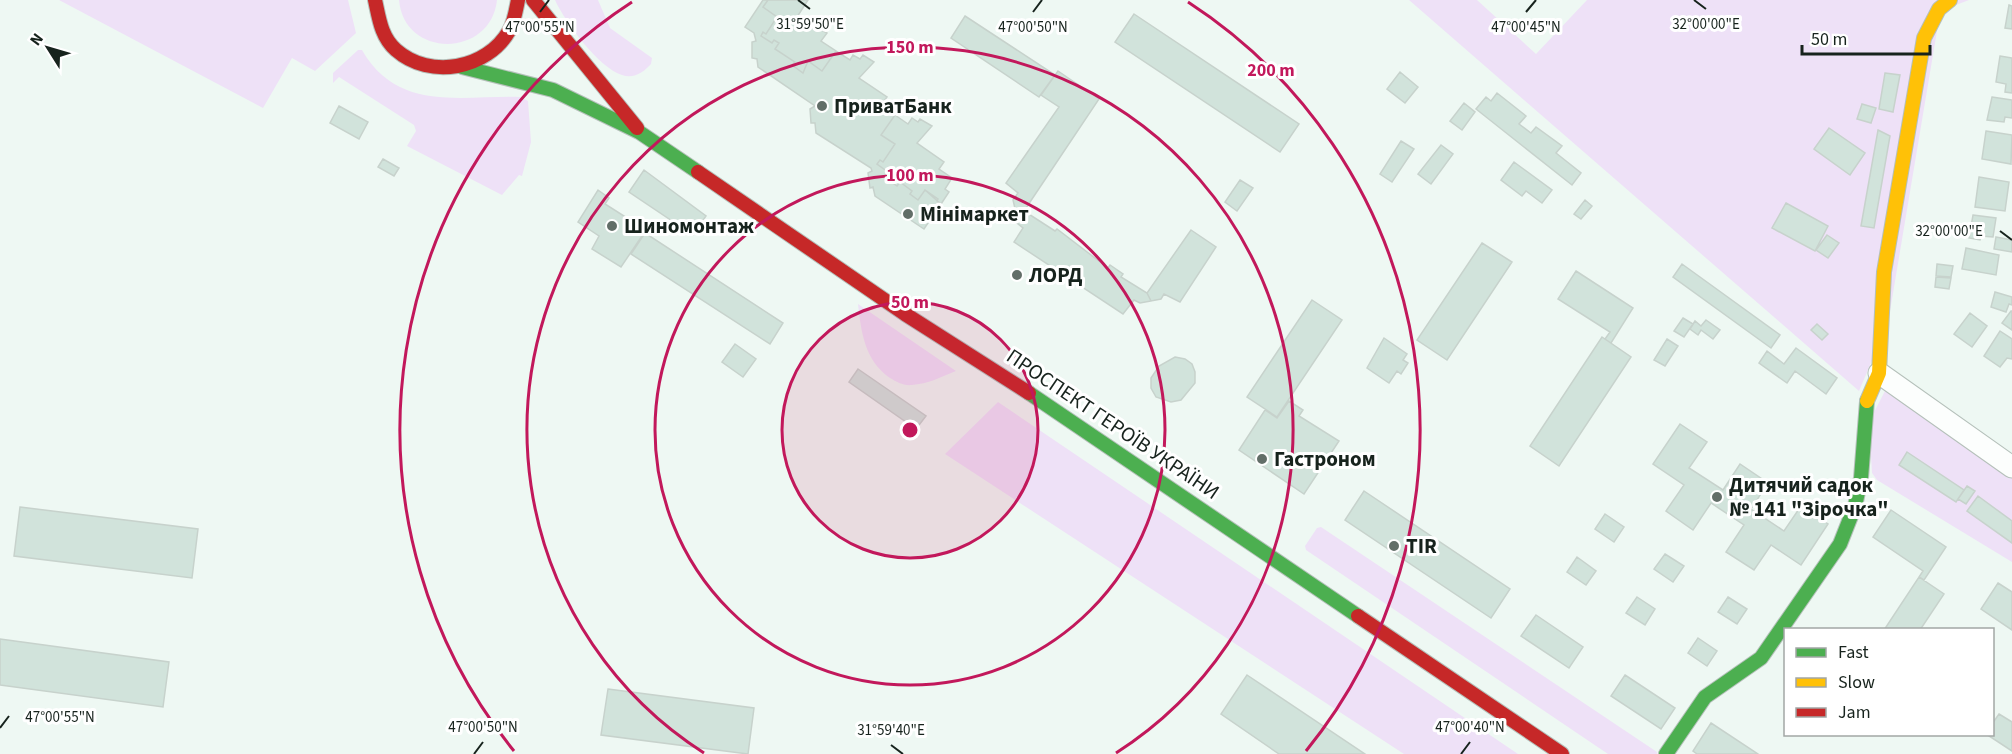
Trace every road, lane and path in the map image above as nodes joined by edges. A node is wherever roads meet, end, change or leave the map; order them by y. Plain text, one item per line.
1 (518, 0) edge
2 (533, 0) edge
3 (374, 2) edge
4 (1944, 4) edge
5 (462, 67) junction
6 (639, 132) junction
7 (1879, 373) junction
8 (2012, 467) edge
9 (1562, 754) edge
10 (1666, 754) edge

1 - 5 main road
2 - 6 main road, ПРОСПЕКТ ГЕРОЇВ УКРАЇНИ
3 - 5 main road
4 - 7 main road
5 - 6 main road, ПРОСПЕКТ ГЕРОЇВ УКРАЇНИ
6 - 9 main road, ПРОСПЕКТ ГЕРОЇВ УКРАЇНИ
7 - 8 street
7 - 10 main road

